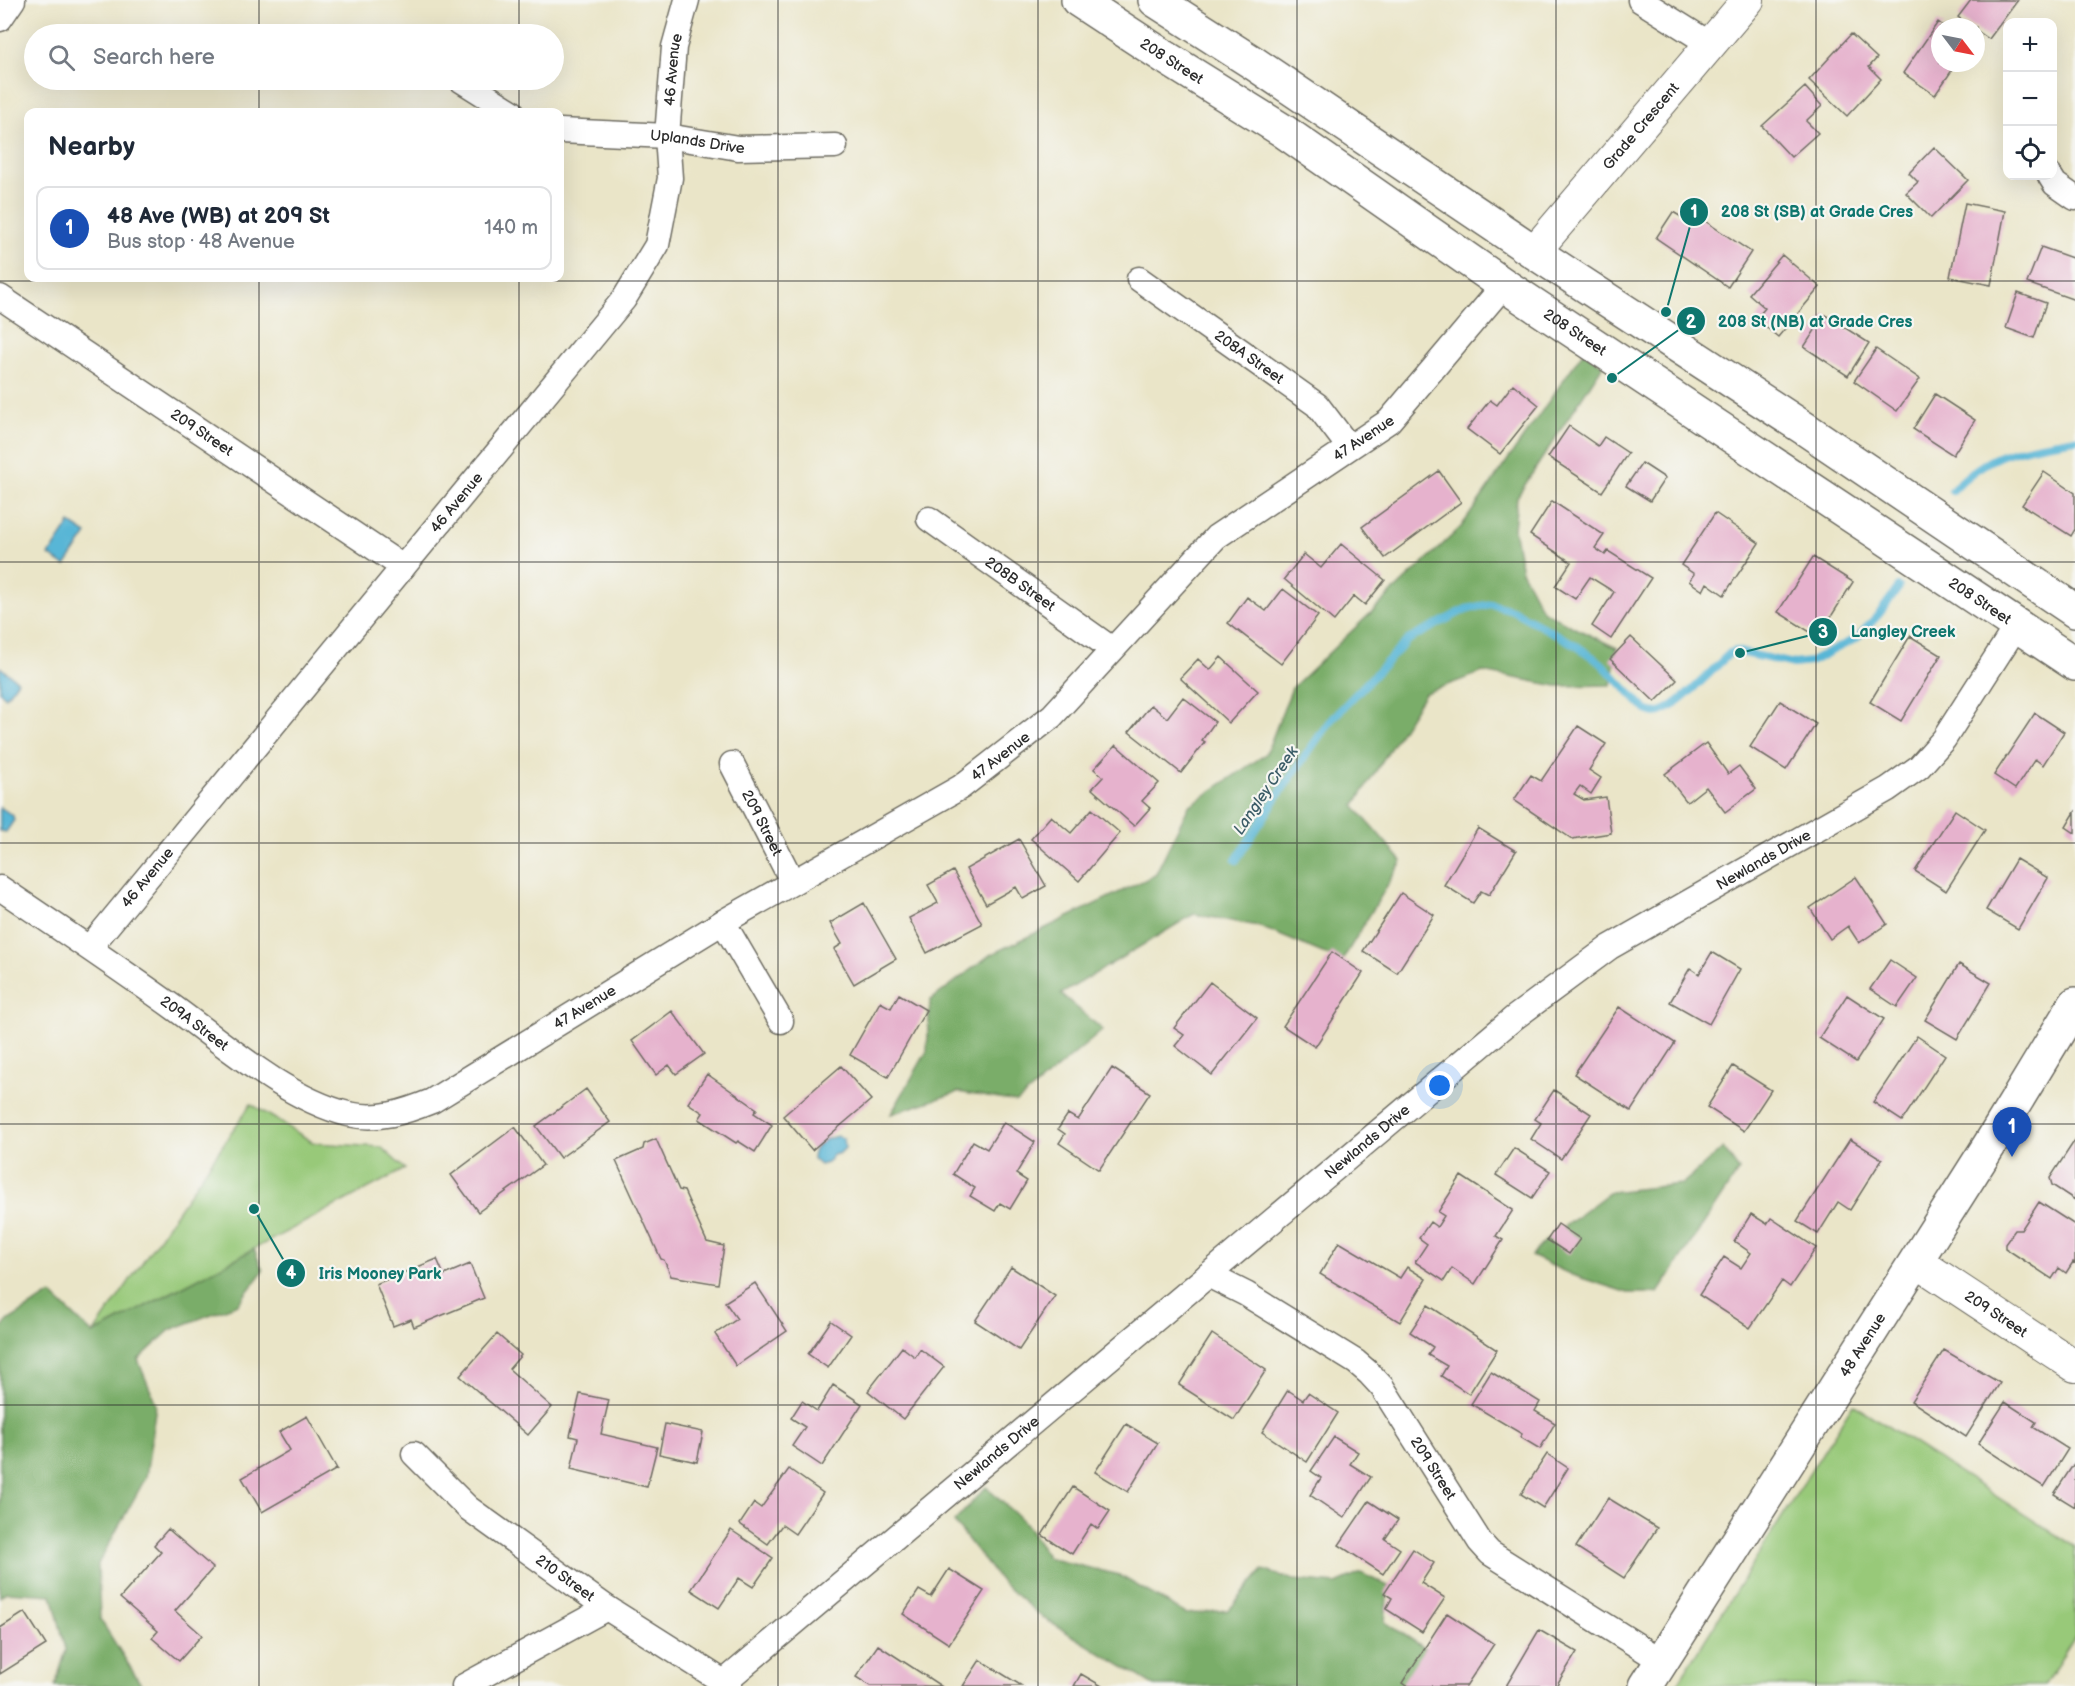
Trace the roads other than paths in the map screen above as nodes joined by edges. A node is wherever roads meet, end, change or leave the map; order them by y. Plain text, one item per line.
1 (13, 0) edge
2 (687, 0) edge
3 (1078, 0) edge
4 (1114, 0) edge
5 (1155, 0) edge
6 (1640, 0) edge
7 (1748, 0) edge
8 (0, 19) edge
9 (1710, 45) junction
10 (1168, 59) junction
11 (477, 90) edge
12 (506, 108) edge
13 (1282, 130) junction
14 (564, 131) edge
15 (668, 136) junction
16 (835, 146) dead end
17 (2052, 180) edge
18 (2075, 198) edge
19 (1534, 252) junction
20 (1139, 279) dead end
21 (1504, 285) junction
22 (0, 297) edge
23 (1804, 428) junction
24 (1349, 447) junction
25 (929, 519) dead end
26 (403, 567) junction
27 (2075, 611) edge
28 (2017, 625) junction
29 (1112, 649) junction
30 (2075, 664) edge
31 (732, 764) dead end
32 (792, 881) junction
33 (0, 888) edge
34 (723, 922) junction
35 (90, 947) junction
36 (2075, 1004) edge
37 (781, 1021) dead end
38 (406, 1112) joint
39 (1916, 1261) junction
40 (1208, 1275) junction
41 (2075, 1366) edge
42 (414, 1454) dead end
43 (607, 1608) junction
44 (1654, 1673) edge
45 (727, 1684) edge
46 (464, 1686) edge

1 - 8 street
2 - 15 street, 46 Avenue
3 - 10 main road, 208 Street
4 - 10 main road
5 - 19 main road
6 - 9 street
7 - 9 street, Grade Crescent
9 - 19 street, Grade Crescent
10 - 13 main road, 208 Street
11 - 12 street
13 - 19 main road
13 - 21 main road, 208 Street
14 - 15 street, Uplands Drive
15 - 16 street, Uplands Drive
15 - 26 street, 46 Avenue
17 - 18 street
19 - 23 main road
20 - 24 street, 208A Street
21 - 23 main road
21 - 24 street, 47 Avenue
21 - 28 main road, 208 Street
22 - 26 street, 209 Street
23 - 27 main road
24 - 29 street, 47 Avenue
25 - 29 street, 208B Street
26 - 35 street, 46 Avenue
28 - 30 main road, 208 Street
28 - 40 street, Newlands Drive
29 - 32 street, 47 Avenue
31 - 32 street, 209 Street
32 - 34 street, 47 Avenue
33 - 35 street, 209A Street
34 - 37 street
34 - 38 street, 47 Avenue
35 - 38 street, 209A Street
36 - 39 main road, 48 Avenue
39 - 41 street, 209 Street
39 - 44 main road, 48 Avenue
40 - 44 street, 209 Street
40 - 45 street, Newlands Drive
42 - 43 street, 210 Street
43 - 45 street, 210 Street
43 - 46 street

